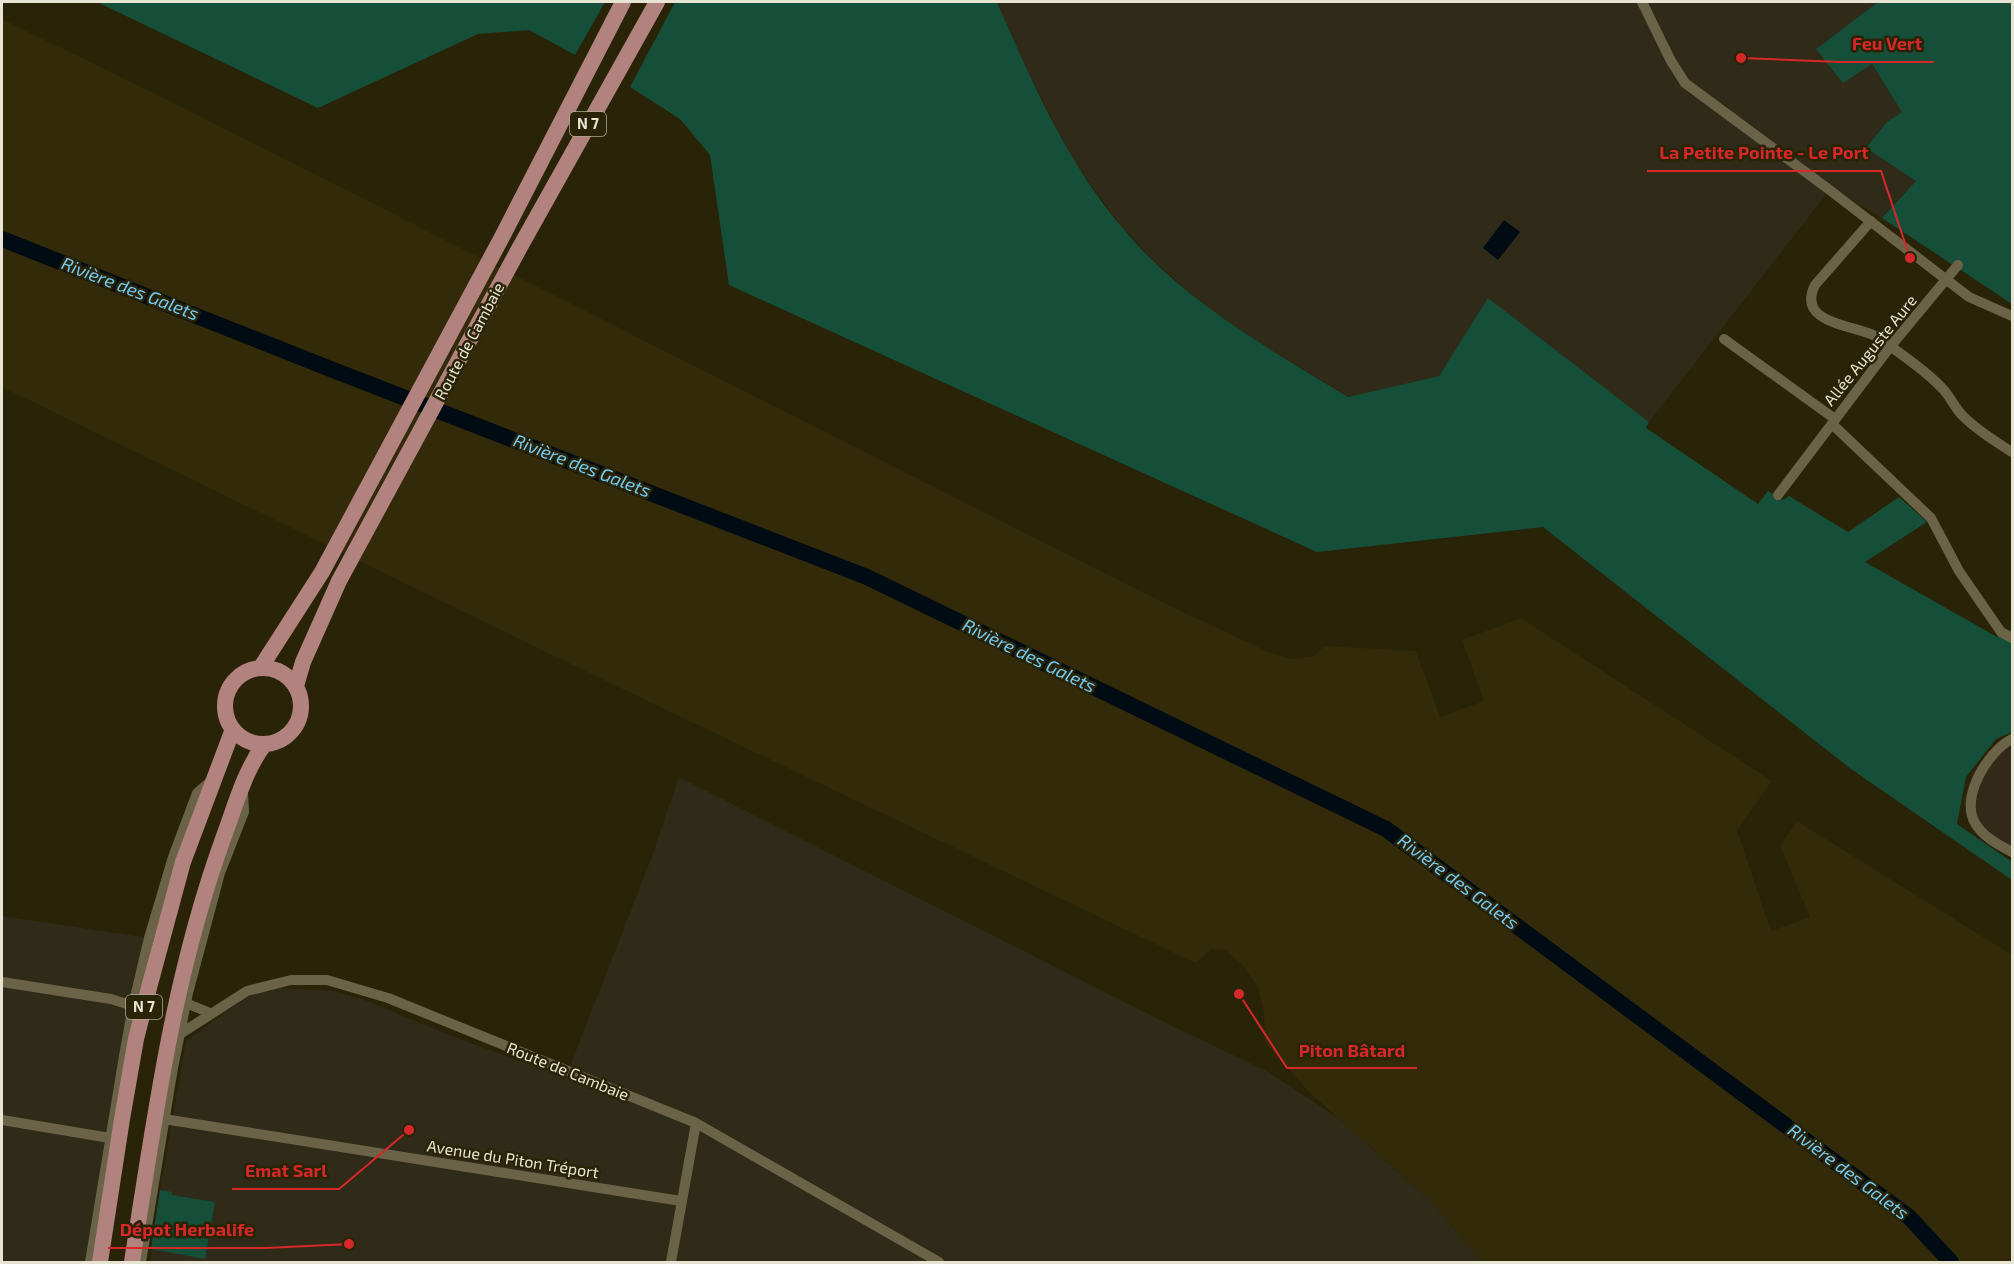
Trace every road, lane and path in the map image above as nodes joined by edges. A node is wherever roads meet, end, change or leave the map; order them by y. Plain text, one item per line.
1 (623, 2) edge
2 (657, 2) edge
3 (1642, 2) edge
4 (1870, 221) junction
5 (1958, 264) dead end
6 (1946, 280) junction
7 (2013, 316) edge
8 (1724, 339) dead end
9 (1890, 348) junction
10 (1833, 422) junction
11 (2013, 436) edge
12 (2002, 445) junction
13 (2013, 452) edge
14 (1779, 495) dead end
15 (2013, 638) edge
16 (261, 667) junction
17 (296, 686) junction
18 (233, 729) junction
19 (2013, 739) edge
20 (264, 744) junction
21 (214, 778) junction
22 (242, 790) junction
23 (2013, 852) edge
24 (2, 982) edge
25 (186, 1003) junction
26 (133, 1006) junction
27 (210, 1013) junction
28 (180, 1034) junction
29 (164, 1119) junction
30 (2, 1120) edge
31 (696, 1123) junction
32 (110, 1138) junction
33 (681, 1201) junction
34 (90, 1263) edge
35 (100, 1263) edge
36 (132, 1263) edge
37 (141, 1263) edge
38 (671, 1263) edge
39 (939, 1263) edge

1 - 16 main road, Route de Cambaie / N 7
2 - 17 main road, Route de Cambaie / N 7
3 - 4 street
4 - 6 street
4 - 9 street
5 - 6 street, Allée Auguste Aure
6 - 7 street
6 - 9 street, Allée Auguste Aure
8 - 10 street, Allée Auguste Aure
9 - 10 street, Allée Auguste Aure
9 - 12 street
10 - 14 street
10 - 15 street
11 - 12 street
12 - 13 street
16 - 17 main road
16 - 18 main road
17 - 20 main road, Route de Cambaie
18 - 20 main road
18 - 21 main road, N 7
19 - 23 street
20 - 22 main road, N 7
21 - 26 street
21 - 35 main road, N 7
22 - 25 street
22 - 36 main road, N 7
24 - 26 street
25 - 27 street
25 - 28 street
26 - 32 street
27 - 28 street, Route de Cambaie
27 - 31 street, Route de Cambaie
28 - 29 street
29 - 33 street, Avenue du Piton Tréport
29 - 37 street
30 - 32 street
31 - 33 street
31 - 39 street, Route de Cambaie
32 - 34 street
33 - 38 street

